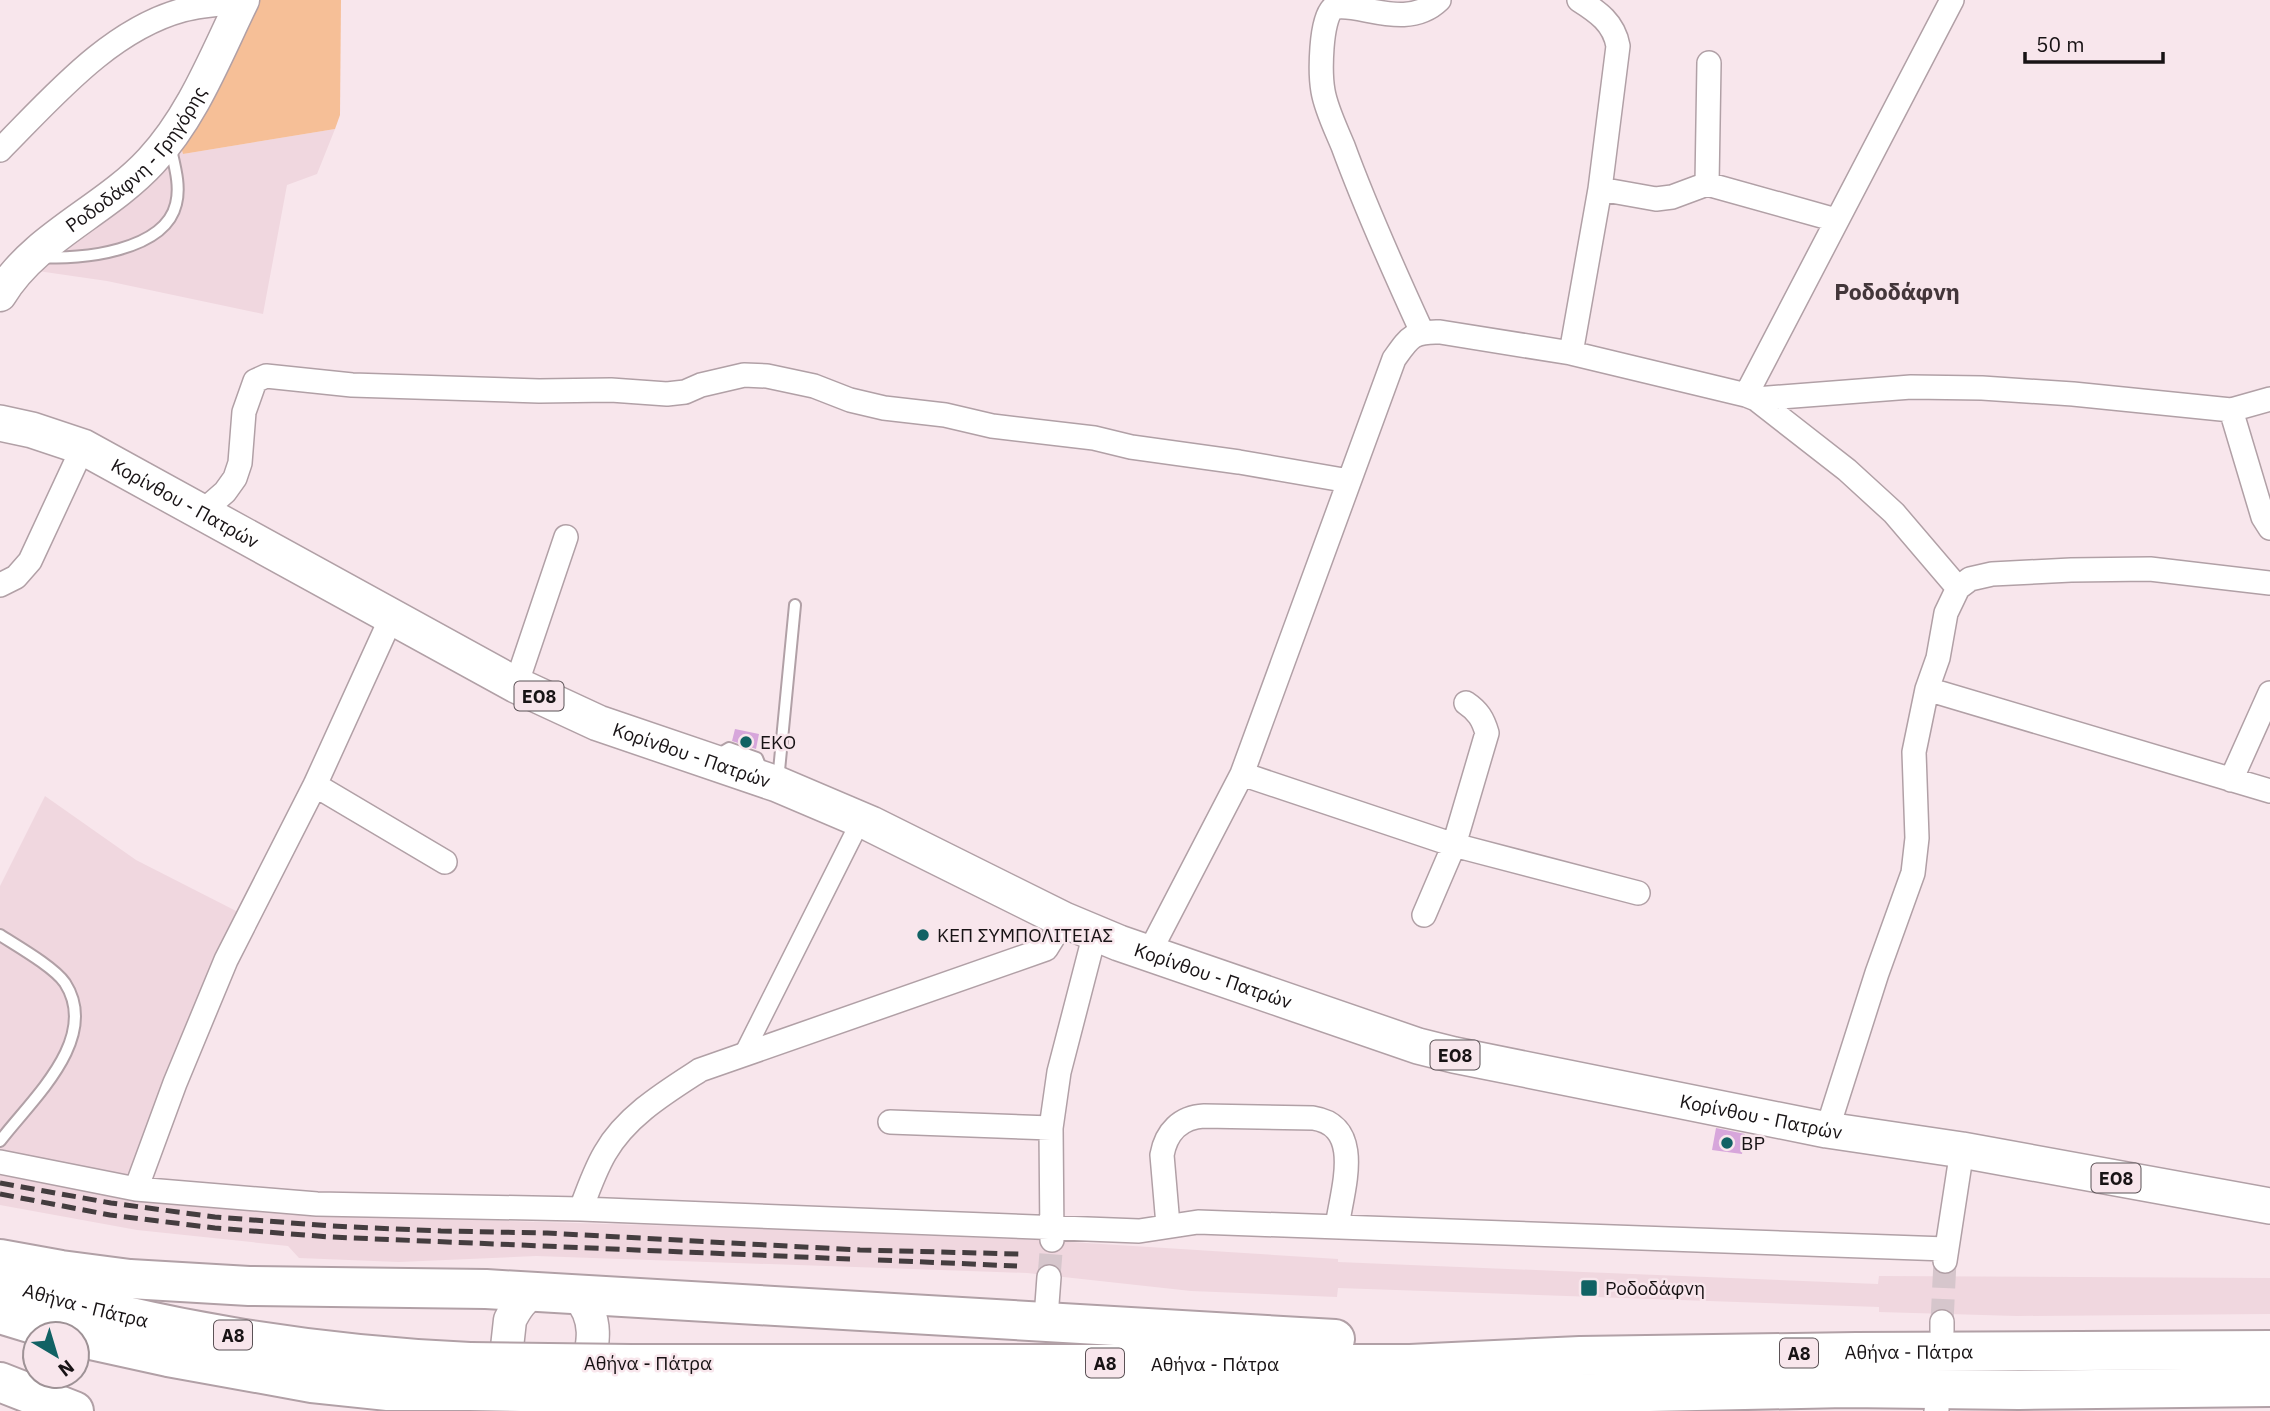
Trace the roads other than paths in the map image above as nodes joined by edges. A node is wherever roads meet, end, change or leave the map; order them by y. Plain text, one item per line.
1 (1439, 0) edge
2 (1578, 0) edge
3 (1952, 0) edge
4 (242, 1) edge
5 (1709, 63) dead end
6 (169, 140) junction
7 (0, 150) edge
8 (1707, 184) junction
9 (1600, 189) junction
10 (1836, 220) junction
11 (32, 257) junction
12 (0, 295) edge
13 (1422, 331) junction
14 (1571, 353) junction
15 (1751, 397) junction
16 (2270, 399) edge
17 (2231, 410) junction
18 (0, 423) edge
19 (83, 447) junction
20 (1349, 481) junction
21 (201, 513) junction
22 (2268, 520) edge
23 (566, 537) dead end
24 (2270, 583) edge
25 (0, 585) edge
26 (1958, 588) junction
27 (795, 605) dead end
28 (393, 616) junction
29 (516, 685) junction
30 (1927, 689) junction
31 (2270, 693) edge
32 (1466, 703) dead end
33 (1242, 774) junction
34 (2231, 780) junction
35 (771, 781) junction
36 (315, 786) junction
37 (2270, 791) edge
38 (861, 820) junction
39 (1454, 845) junction
40 (445, 862) dead end
41 (1638, 893) dead end
42 (1424, 915) dead end
43 (1080, 926) junction
44 (0, 935) edge
45 (1148, 955) junction
46 (743, 1055) junction
47 (890, 1122) dead end
48 (1051, 1128) junction
49 (1827, 1130) junction
50 (0, 1141) edge
51 (1962, 1150) junction
52 (0, 1162) edge
53 (136, 1189) junction
54 (2270, 1206) edge
55 (580, 1209) junction
56 (1168, 1225) junction
57 (1337, 1227) junction
58 (1052, 1233) junction
59 (0, 1259) edge
60 (1049, 1277) tunnel mouth
61 (0, 1282) edge
62 (534, 1291) junction
63 (577, 1294) junction
64 (1047, 1304) dead end
65 (0, 1314) edge
66 (21, 1320) edge
67 (91, 1340) edge
68 (2270, 1350) edge
69 (1580, 1356) junction
70 (629, 1379) junction
71 (0, 1382) edge
72 (2270, 1387) edge
73 (480, 1388) edge
74 (1403, 1397) junction
75 (74, 1411) edge
76 (578, 1411) edge
77 (1219, 1411) edge

1 - 13 street
2 - 9 street
3 - 10 street
4 - 6 main road, Ροδοδάφνη - Γρηγόρης
4 - 7 street
5 - 8 street
6 - 11 main road, Ροδοδάφνη - Γρηγόρης
6 - 11 lane
8 - 9 street
8 - 10 street
9 - 14 street
10 - 15 street
11 - 12 main road, Ροδοδάφνη - Γρηγόρης
13 - 14 street
13 - 20 street
14 - 15 street
15 - 17 street
15 - 26 street
16 - 17 street
17 - 22 street
18 - 19 main road, Κορίνθου - Πατρών / ΕΟ8
19 - 21 main road, Κορίνθου - Πατρών / ΕΟ8
19 - 25 street
20 - 21 street
20 - 33 street
21 - 28 main road, Κορίνθου - Πατρών / ΕΟ8
23 - 29 street
24 - 26 street
26 - 30 street
27 - 35 lane
28 - 29 main road, Κορίνθου - Πατρών / ΕΟ8
28 - 36 street
29 - 35 main road, Κορίνθου - Πατρών / ΕΟ8
30 - 34 street
30 - 49 street
31 - 34 street
32 - 39 street
33 - 39 street
33 - 45 street
34 - 37 street
35 - 38 main road, Κορίνθου - Πατρών / ΕΟ8
36 - 40 street
36 - 53 street
38 - 43 main road, Κορίνθου - Πατρών / ΕΟ8
38 - 46 street
39 - 41 street
39 - 42 street
43 - 45 main road, Κορίνθου - Πατρών / ΕΟ8
43 - 46 street
43 - 48 street
44 - 50 lane
45 - 49 main road, Κορίνθου - Πατρών / ΕΟ8
46 - 55 street
47 - 48 street
48 - 58 street
49 - 51 main road, Κορίνθου - Πατρών / ΕΟ8
51 - 54 main road, Κορίνθου - Πατρών / ΕΟ8
51 - 57 street
52 - 53 street
53 - 55 street
55 - 58 street
56 - 57 street
56 - 57 street
56 - 58 street
59 - 62 highway
60 - 64 street
61 - 73 highway, Αθήνα - Πάτρα / Α8
62 - 63 highway
62 - 73 main road
63 - 69 highway
63 - 76 main road
65 - 66 highway, Αθήνα - Πάτρα
67 - 73 highway, Αθήνα - Πάτρα / Α8
68 - 69 highway, Αθήνα - Πάτρα / Α8
69 - 70 highway, Αθήνα - Πάτρα / Α8
70 - 73 highway, Αθήνα - Πάτρα / Α8, bridge
70 - 74 highway, Αθήνα - Πάτρα / Α8
71 - 75 highway
72 - 74 highway, Αθήνα - Πάτρα / Α8
74 - 77 highway

